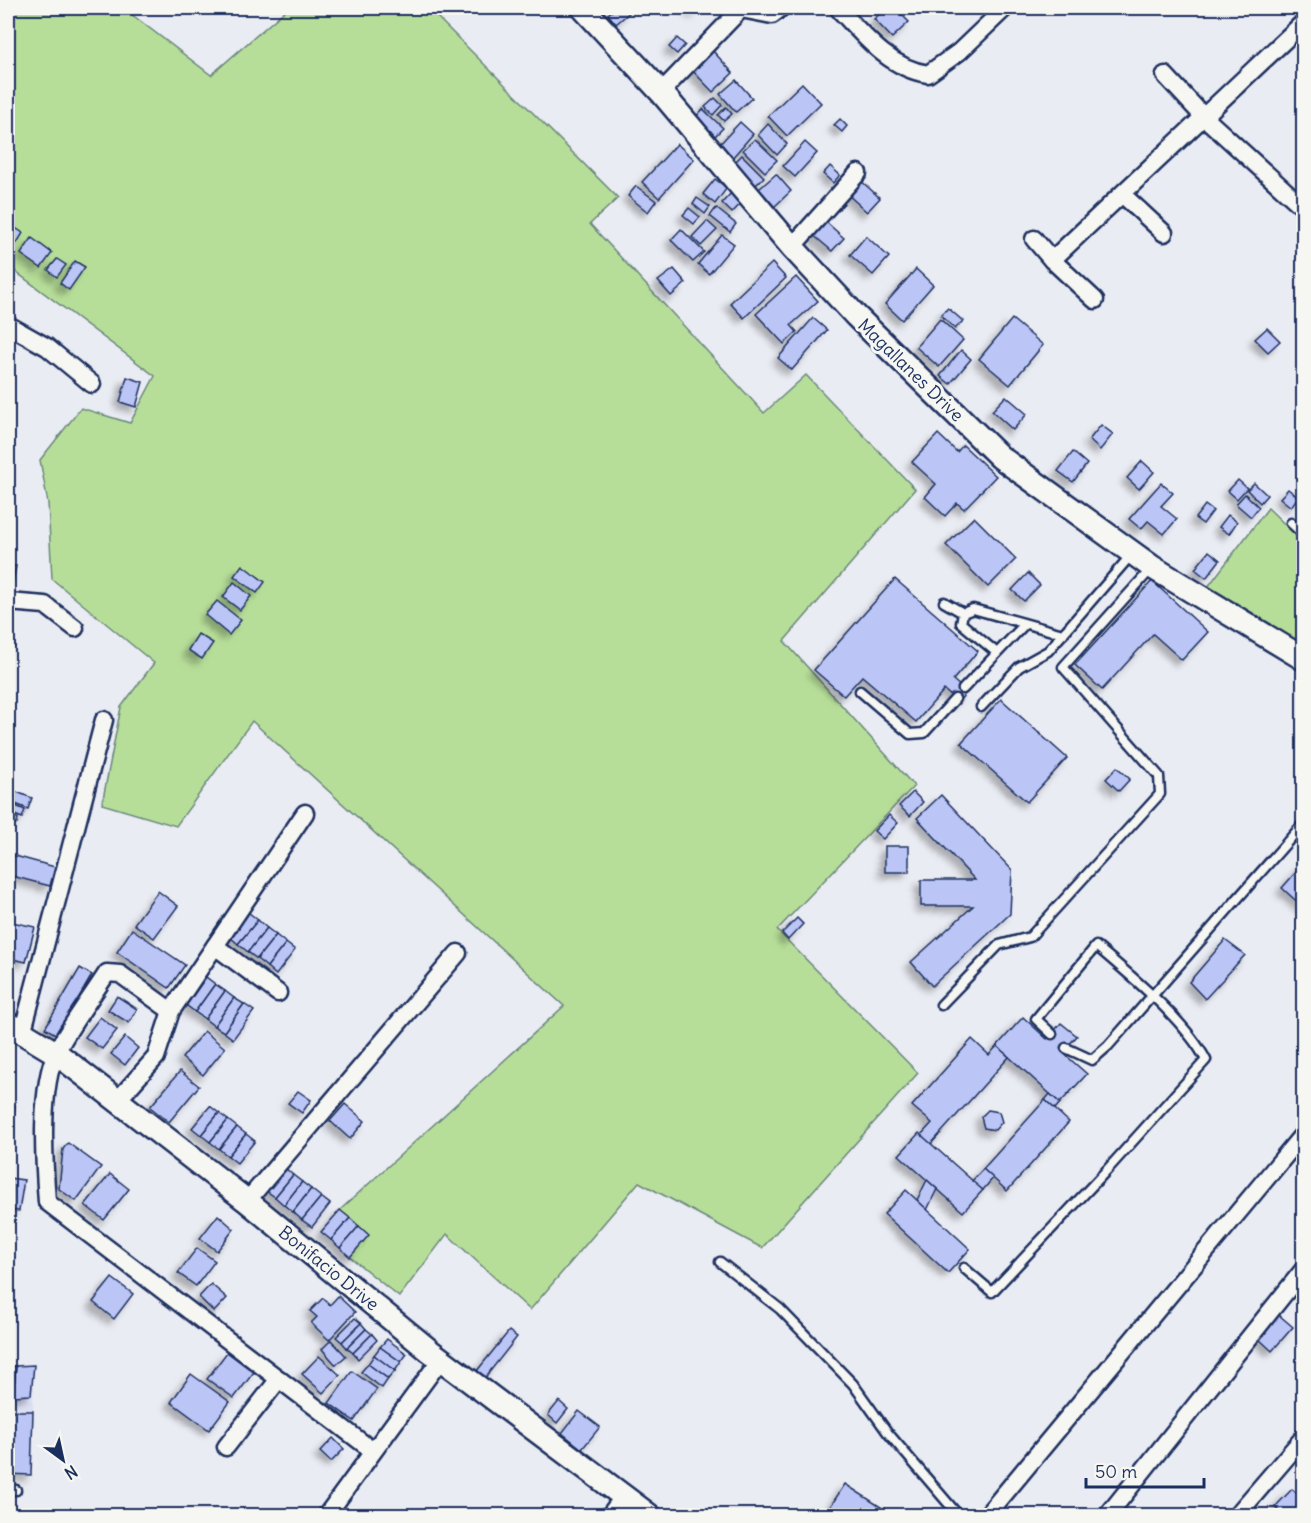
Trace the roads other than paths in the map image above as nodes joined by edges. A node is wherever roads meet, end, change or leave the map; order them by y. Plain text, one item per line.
1 (583, 8) edge
2 (742, 8) edge
3 (781, 8) edge
4 (838, 8) edge
5 (1005, 8) edge
6 (1304, 22) edge
7 (1164, 75) dead end
8 (661, 92) junction
9 (1204, 117) junction
10 (858, 173) dead end
11 (1123, 195) junction
12 (1301, 201) edge
13 (1164, 233) dead end
14 (1034, 239) dead end
15 (792, 247) junction
16 (1052, 260) junction
17 (1095, 300) dead end
18 (8, 325) edge
19 (92, 384) dead end
20 (1291, 523) dead end
21 (1304, 535) edge
22 (1132, 553) junction
23 (1152, 567) junction
24 (8, 602) edge
25 (944, 602) dead end
26 (963, 613) junction
27 (1024, 625) junction
28 (75, 628) dead end
29 (1063, 634) junction
30 (997, 653) junction
31 (1303, 657) edge
32 (963, 688) dead end
33 (860, 691) dead end
34 (955, 699) dead end
35 (981, 707) dead end
36 (104, 720) dead end
37 (305, 813) dead end
38 (1304, 823) edge
39 (215, 946) junction
40 (458, 953) dead end
41 (278, 993) dead end
42 (1151, 995) junction
43 (941, 1005) dead end
44 (171, 1011) junction
45 (15, 1027) edge
46 (1052, 1034) dead end
47 (1066, 1048) dead end
48 (56, 1053) junction
49 (117, 1101) junction
50 (1304, 1133) edge
51 (247, 1201) junction
52 (720, 1262) dead end
53 (964, 1268) dead end
54 (1304, 1269) edge
55 (441, 1359) junction
56 (279, 1379) junction
57 (1304, 1437) edge
58 (226, 1447) dead end
59 (373, 1451) junction
60 (624, 1496) junction
61 (326, 1515) edge
62 (609, 1515) edge
63 (650, 1515) edge
64 (959, 1515) edge
65 (986, 1515) edge
66 (1107, 1515) edge
67 (1236, 1515) edge

1 - 8 street, Magallanes Drive
2 - 3 street
2 - 8 street
4 - 5 street
6 - 9 street
7 - 9 street
8 - 15 street, Magallanes Drive
9 - 11 street
9 - 12 street
10 - 15 street
11 - 13 street
11 - 16 street
14 - 16 street
15 - 22 street, Magallanes Drive
16 - 17 street
18 - 19 street
20 - 21 lane
22 - 23 street, Magallanes Drive
22 - 29 lane
23 - 31 street, Magallanes Drive
23 - 43 lane
24 - 28 street
25 - 26 lane
26 - 27 lane
26 - 30 lane
27 - 29 lane
27 - 30 lane
29 - 35 lane
30 - 32 lane
33 - 34 lane
36 - 45 street
37 - 39 street
38 - 42 lane
39 - 41 street
39 - 44 street
40 - 51 street
42 - 46 lane
42 - 47 lane
42 - 53 lane
44 - 48 street
44 - 49 street
45 - 48 street, Bonifacio Drive
48 - 49 street, Bonifacio Drive
48 - 56 street
49 - 51 street, Bonifacio Drive
50 - 65 street
51 - 55 street, Bonifacio Drive
52 - 64 lane
54 - 66 street
55 - 59 street
55 - 60 street, Bonifacio Drive
56 - 58 street
56 - 59 street
57 - 67 street
59 - 61 street
60 - 62 street
60 - 63 street, Bonifacio Drive

